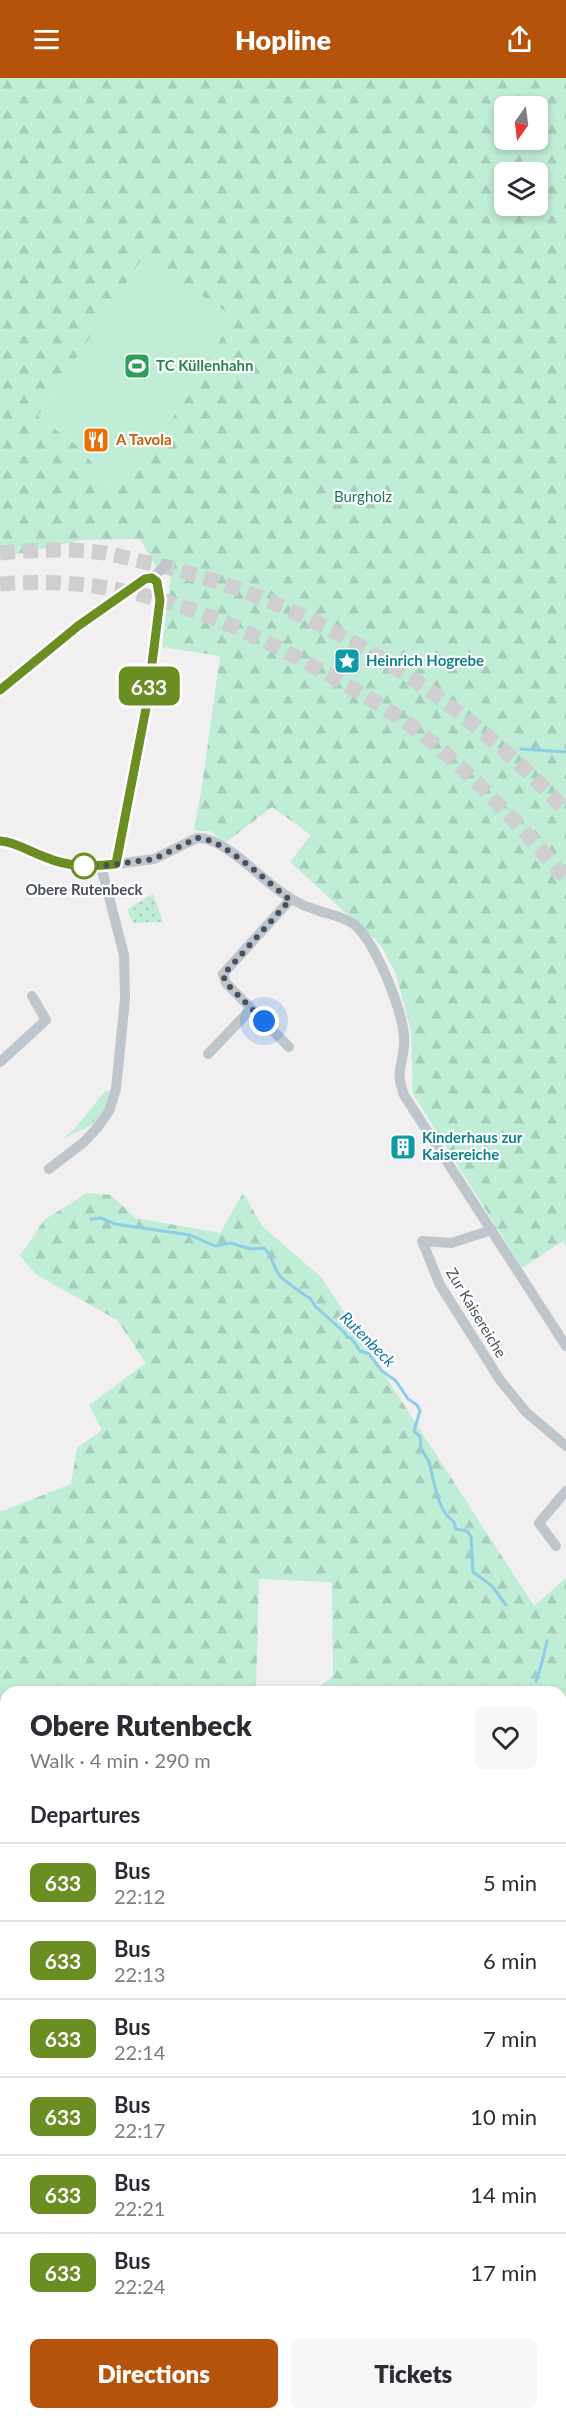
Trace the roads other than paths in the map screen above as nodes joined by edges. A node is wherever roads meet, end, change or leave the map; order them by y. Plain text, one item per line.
1 (167, 564) dead end
2 (152, 578) junction
3 (0, 690) edge
4 (0, 841) edge
5 (116, 864) junction
6 (101, 866) junction
7 (290, 900) junction
8 (32, 996) dead end
9 (251, 1009) junction
10 (289, 1047) dead end
11 (208, 1054) dead end
12 (0, 1062) edge
13 (49, 1169) dead end
14 (492, 1230) junction
15 (566, 1346) edge
16 (566, 1446) edge
17 (566, 1491) edge
18 (556, 1546) dead end

1 - 2 street
2 - 3 street
2 - 5 street
4 - 6 street
5 - 6 street
5 - 7 street
6 - 13 street
7 - 9 street
7 - 14 street
8 - 12 street
9 - 10 street
9 - 11 street
14 - 15 street
14 - 16 street, Zur Kaisereiche
17 - 18 street

